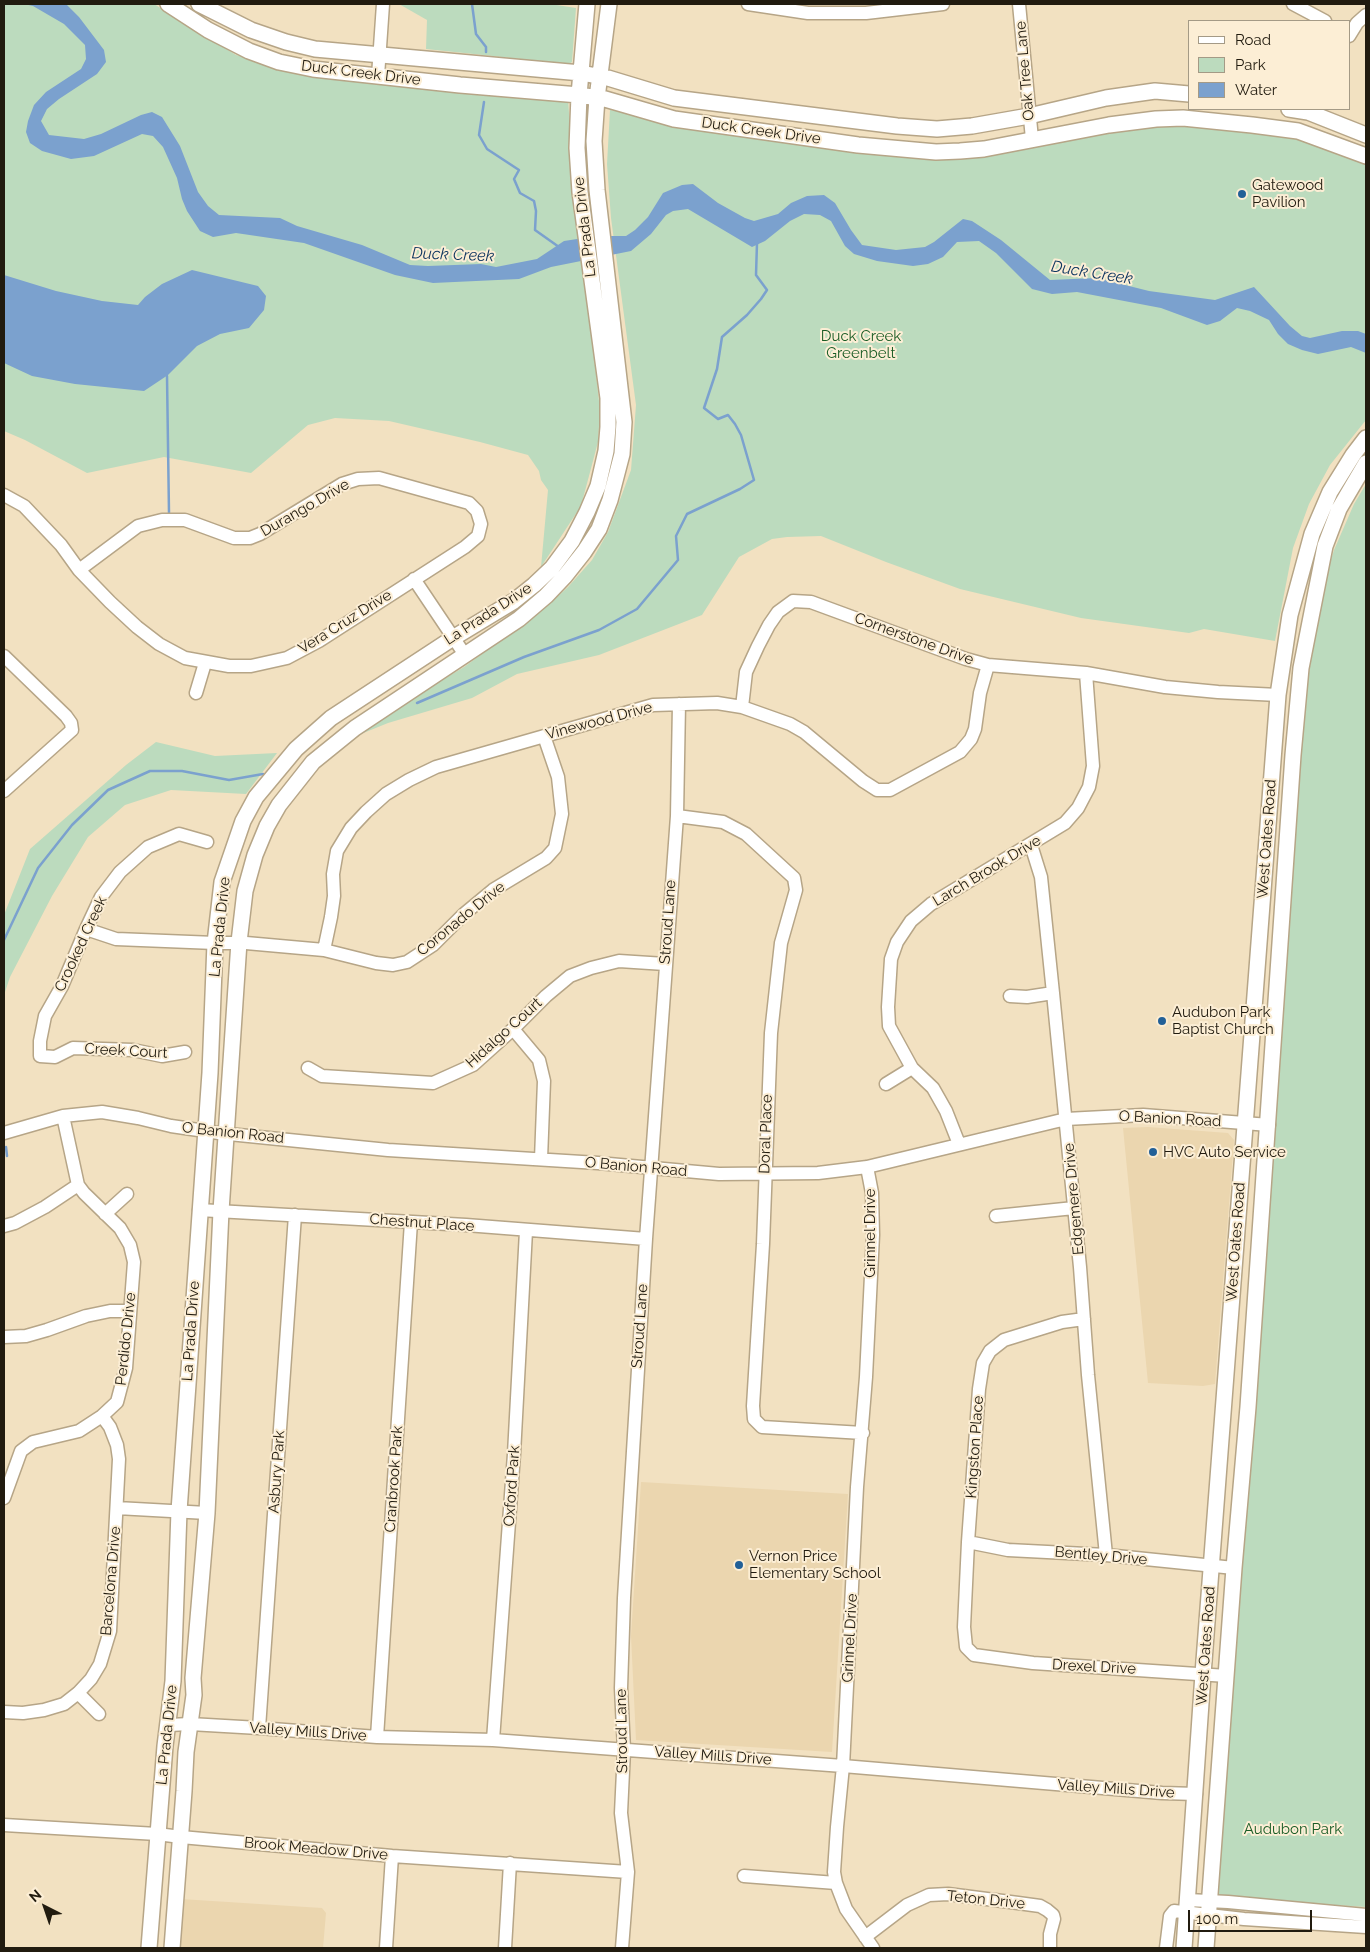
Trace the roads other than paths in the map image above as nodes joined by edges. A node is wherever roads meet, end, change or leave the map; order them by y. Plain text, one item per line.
1 (168, 4) edge
2 (199, 4) edge
3 (383, 4) edge
4 (587, 4) edge
5 (609, 4) edge
6 (748, 4) edge
7 (943, 4) edge
8 (1019, 4) edge
9 (1293, 4) edge
10 (1366, 15) edge
11 (1323, 20) edge
12 (1350, 34) edge
13 (379, 55) junction
14 (581, 74) junction
15 (378, 76) junction
16 (600, 77) junction
17 (1188, 94) edge
18 (579, 95) junction
19 (597, 98) junction
20 (1308, 110) edge
21 (1029, 116) junction
22 (1298, 131) junction
23 (1366, 135) edge
24 (1032, 139) junction
25 (1366, 156) edge
26 (1366, 438) edge
27 (1366, 463) edge
28 (4, 495) edge
29 (457, 499) joint
30 (79, 570) junction
31 (414, 579) junction
32 (453, 638) junction
33 (465, 655) junction
34 (4, 656) edge
35 (205, 663) junction
36 (988, 665) junction
37 (1301, 668) junction
38 (1086, 673) junction
39 (196, 693) dead end
40 (1278, 695) junction
41 (679, 704) junction
42 (742, 707) junction
43 (544, 736) junction
44 (1292, 755) junction
45 (4, 791) edge
46 (677, 816) junction
47 (207, 842) dead end
48 (1031, 845) junction
49 (86, 929) junction
50 (239, 942) junction
51 (216, 943) junction
52 (324, 950) junction
53 (665, 964) junction
54 (1053, 993) junction
55 (1010, 996) dead end
56 (513, 1029) junction
57 (185, 1052) dead end
58 (40, 1056) joint
59 (308, 1068) dead end
60 (912, 1068) junction
61 (886, 1084) dead end
62 (63, 1116) junction
63 (1066, 1120) junction
64 (1245, 1123) junction
65 (1268, 1125) junction
66 (205, 1131) junction
67 (4, 1133) edge
68 (227, 1134) junction
69 (960, 1144) junction
70 (541, 1159) junction
71 (867, 1167) junction
72 (651, 1168) junction
73 (764, 1174) junction
74 (78, 1185) junction
75 (127, 1194) dead end
76 (1074, 1208) junction
77 (199, 1210) junction
78 (221, 1210) junction
79 (105, 1214) junction
80 (295, 1215) junction
81 (996, 1216) dead end
82 (411, 1222) junction
83 (4, 1226) edge
84 (526, 1231) junction
85 (646, 1239) junction
86 (1232, 1299) junction
87 (1255, 1307) junction
88 (130, 1311) junction
89 (1084, 1320) junction
90 (4, 1337) edge
91 (1225, 1406) junction
92 (1248, 1407) junction
93 (102, 1416) junction
94 (863, 1433) junction
95 (4, 1498) edge
96 (117, 1508) junction
97 (179, 1511) junction
98 (207, 1513) junction
99 (968, 1542) junction
100 (1106, 1555) junction
101 (1213, 1566) junction
102 (1234, 1568) junction
103 (966, 1647) joint
104 (1204, 1674) junction
105 (1227, 1676) junction
106 (78, 1693) junction
107 (4, 1712) edge
108 (99, 1714) dead end
109 (190, 1724) junction
110 (169, 1725) junction
111 (259, 1728) junction
112 (376, 1737) junction
113 (493, 1740) junction
114 (624, 1750) junction
115 (843, 1766) junction
116 (1196, 1794) junction
117 (1217, 1796) junction
118 (4, 1825) edge
119 (157, 1834) junction
120 (181, 1837) junction
121 (392, 1856) junction
122 (510, 1863) junction
123 (628, 1872) junction
124 (744, 1876) dead end
125 (836, 1884) junction
126 (1188, 1906) junction
127 (1210, 1908) junction
128 (1366, 1915) edge
129 (1366, 1927) edge
130 (866, 1937) junction
131 (149, 1947) edge
132 (172, 1947) edge
133 (386, 1948) edge
134 (505, 1948) edge
135 (622, 1948) edge
136 (873, 1948) edge
137 (1050, 1948) edge
138 (1166, 1948) edge
139 (1184, 1948) edge
140 (1206, 1948) edge

1 - 15 main road, Duck Creek Drive
2 - 13 main road, Duck Creek Drive
3 - 13 street
4 - 14 main road, La Prada Drive
5 - 16 main road, La Prada Drive
6 - 7 street
8 - 21 street, Oak Tree Lane
9 - 11 street
10 - 12 street
13 - 14 main road, Duck Creek Drive
13 - 15 street
14 - 16 main road, Duck Creek Drive
14 - 18 main road, La Prada Drive
15 - 18 main road, Duck Creek Drive
16 - 19 main road, La Prada Drive
16 - 21 main road, Duck Creek Drive
17 - 21 main road, Duck Creek Drive
18 - 19 main road, Duck Creek Drive
18 - 32 main road, La Prada Drive
19 - 24 main road, Duck Creek Drive
19 - 33 main road, La Prada Drive
20 - 22 street
20 - 23 main road
21 - 24 street, Oak Tree Lane
22 - 24 main road, Duck Creek Drive
22 - 25 main road, Duck Creek Drive
26 - 40 main road, West Oates Road
27 - 37 main road, West Oates Road
28 - 30 street, Vera Cruz Drive
29 - 30 street, Durango Drive
29 - 31 street, Vera Cruz Drive
30 - 35 street, Vera Cruz Drive
31 - 32 street
31 - 35 street, Vera Cruz Drive
32 - 33 street
32 - 51 main road, La Prada Drive
33 - 50 main road, La Prada Drive
34 - 45 street
35 - 39 street
36 - 38 street, Cornerstone Drive
36 - 42 street, Cornerstone Drive
36 - 42 street, Vinewood Drive
37 - 40 main road
37 - 44 main road, West Oates Road
38 - 40 street, Cornerstone Drive
38 - 48 street, Larch Brook Drive
40 - 44 main road
40 - 64 main road, West Oates Road
41 - 42 street, Vinewood Drive
41 - 43 street, Vinewood Drive
41 - 46 street, Stroud Lane
43 - 52 street, Vinewood Drive
43 - 52 street, Coronado Drive
44 - 65 main road, West Oates Road
46 - 53 street, Stroud Lane
46 - 73 street, Doral Place
47 - 49 street, Crooked Creek
48 - 54 street, Edgemere Drive
48 - 60 street, Larch Brook Drive
49 - 51 street, Coronado Drive
49 - 58 street, Crooked Creek
50 - 51 street, Coronado Drive
50 - 52 street, Coronado Drive
50 - 68 main road, La Prada Drive
51 - 66 main road, La Prada Drive
53 - 56 street, Hidalgo Court
53 - 72 street, Stroud Lane
54 - 55 street
54 - 63 street, Edgemere Drive
56 - 59 street, Hidalgo Court
56 - 70 street
57 - 58 street, Creek Court
60 - 61 street
60 - 69 street, Larch Brook Drive
62 - 66 street, O Banion Road
62 - 67 street, O Banion Road
62 - 74 street
63 - 64 street, O Banion Road
63 - 69 street, O Banion Road
63 - 76 street, Edgemere Drive
64 - 65 street, O Banion Road
64 - 86 main road, West Oates Road
65 - 87 main road, West Oates Road
66 - 68 street, O Banion Road
66 - 77 main road, La Prada Drive
68 - 70 street, O Banion Road
68 - 78 main road, La Prada Drive
69 - 71 street, O Banion Road
70 - 72 street, O Banion Road
71 - 73 street, O Banion Road
71 - 94 street, Grinnel Drive
72 - 73 street, O Banion Road
72 - 85 street, Stroud Lane
73 - 94 street, Doral Place
74 - 79 street, Perdido Drive
74 - 83 street
75 - 79 street
76 - 81 street
76 - 89 street, Edgemere Drive
77 - 78 street, Chestnut Place
77 - 97 main road, La Prada Drive
78 - 80 street, Chestnut Place
78 - 98 main road, La Prada Drive
79 - 88 street, Perdido Drive
80 - 82 street, Chestnut Place
80 - 111 street, Asbury Park
82 - 84 street, Chestnut Place
82 - 112 street, Cranbrook Park
84 - 85 street, Chestnut Place
84 - 113 street, Oxford Park
85 - 114 street, Stroud Lane
86 - 87 main road
86 - 91 main road, West Oates Road
87 - 92 main road, West Oates Road
88 - 90 street
88 - 93 street, Perdido Drive
89 - 99 street, Kingston Place
89 - 100 street, Edgemere Drive
91 - 92 main road
91 - 101 main road, West Oates Road
92 - 102 main road, West Oates Road
93 - 95 street, Perdido Drive
93 - 96 street, Barcelona Drive
94 - 115 street, Grinnel Drive
96 - 97 street
96 - 106 street, Barcelona Drive
97 - 98 street
97 - 110 main road, La Prada Drive
98 - 109 main road, La Prada Drive
99 - 100 street, Bentley Drive
99 - 103 street, Kingston Place
100 - 101 street, Bentley Drive
101 - 102 street, Bentley Drive
101 - 104 main road, West Oates Road
102 - 105 main road, West Oates Road
103 - 104 street, Drexel Drive
104 - 105 street, Drexel Drive
104 - 116 main road, West Oates Road
105 - 117 main road, West Oates Road
106 - 107 street, Barcelona Drive
106 - 108 street
109 - 110 street, Valley Mills Drive
109 - 111 street, Valley Mills Drive
109 - 120 main road, La Prada Drive
110 - 119 main road, La Prada Drive
111 - 112 street, Valley Mills Drive
112 - 113 street, Valley Mills Drive
113 - 114 street, Valley Mills Drive
114 - 115 street, Valley Mills Drive
114 - 123 street, Stroud Lane
115 - 116 street, Valley Mills Drive
115 - 125 street, Grinnel Drive
116 - 117 main road
116 - 126 main road, West Oates Road
117 - 127 main road, West Oates Road
118 - 119 street, Brook Meadow Drive
119 - 120 street, Brook Meadow Drive
119 - 131 main road, La Prada Drive
120 - 121 street, Brook Meadow Drive
120 - 132 main road, La Prada Drive
121 - 122 street, Brook Meadow Drive
121 - 133 street
122 - 123 street, Brook Meadow Drive
122 - 134 street
123 - 135 street, Stroud Lane
124 - 125 street
125 - 130 street, Grinnel Drive
126 - 127 street
126 - 138 street
126 - 139 main road, West Oates Road
127 - 128 street
127 - 129 street
127 - 140 main road, West Oates Road
130 - 136 street, Grinnel Drive
130 - 137 street, Teton Drive
131 - 132 main road

